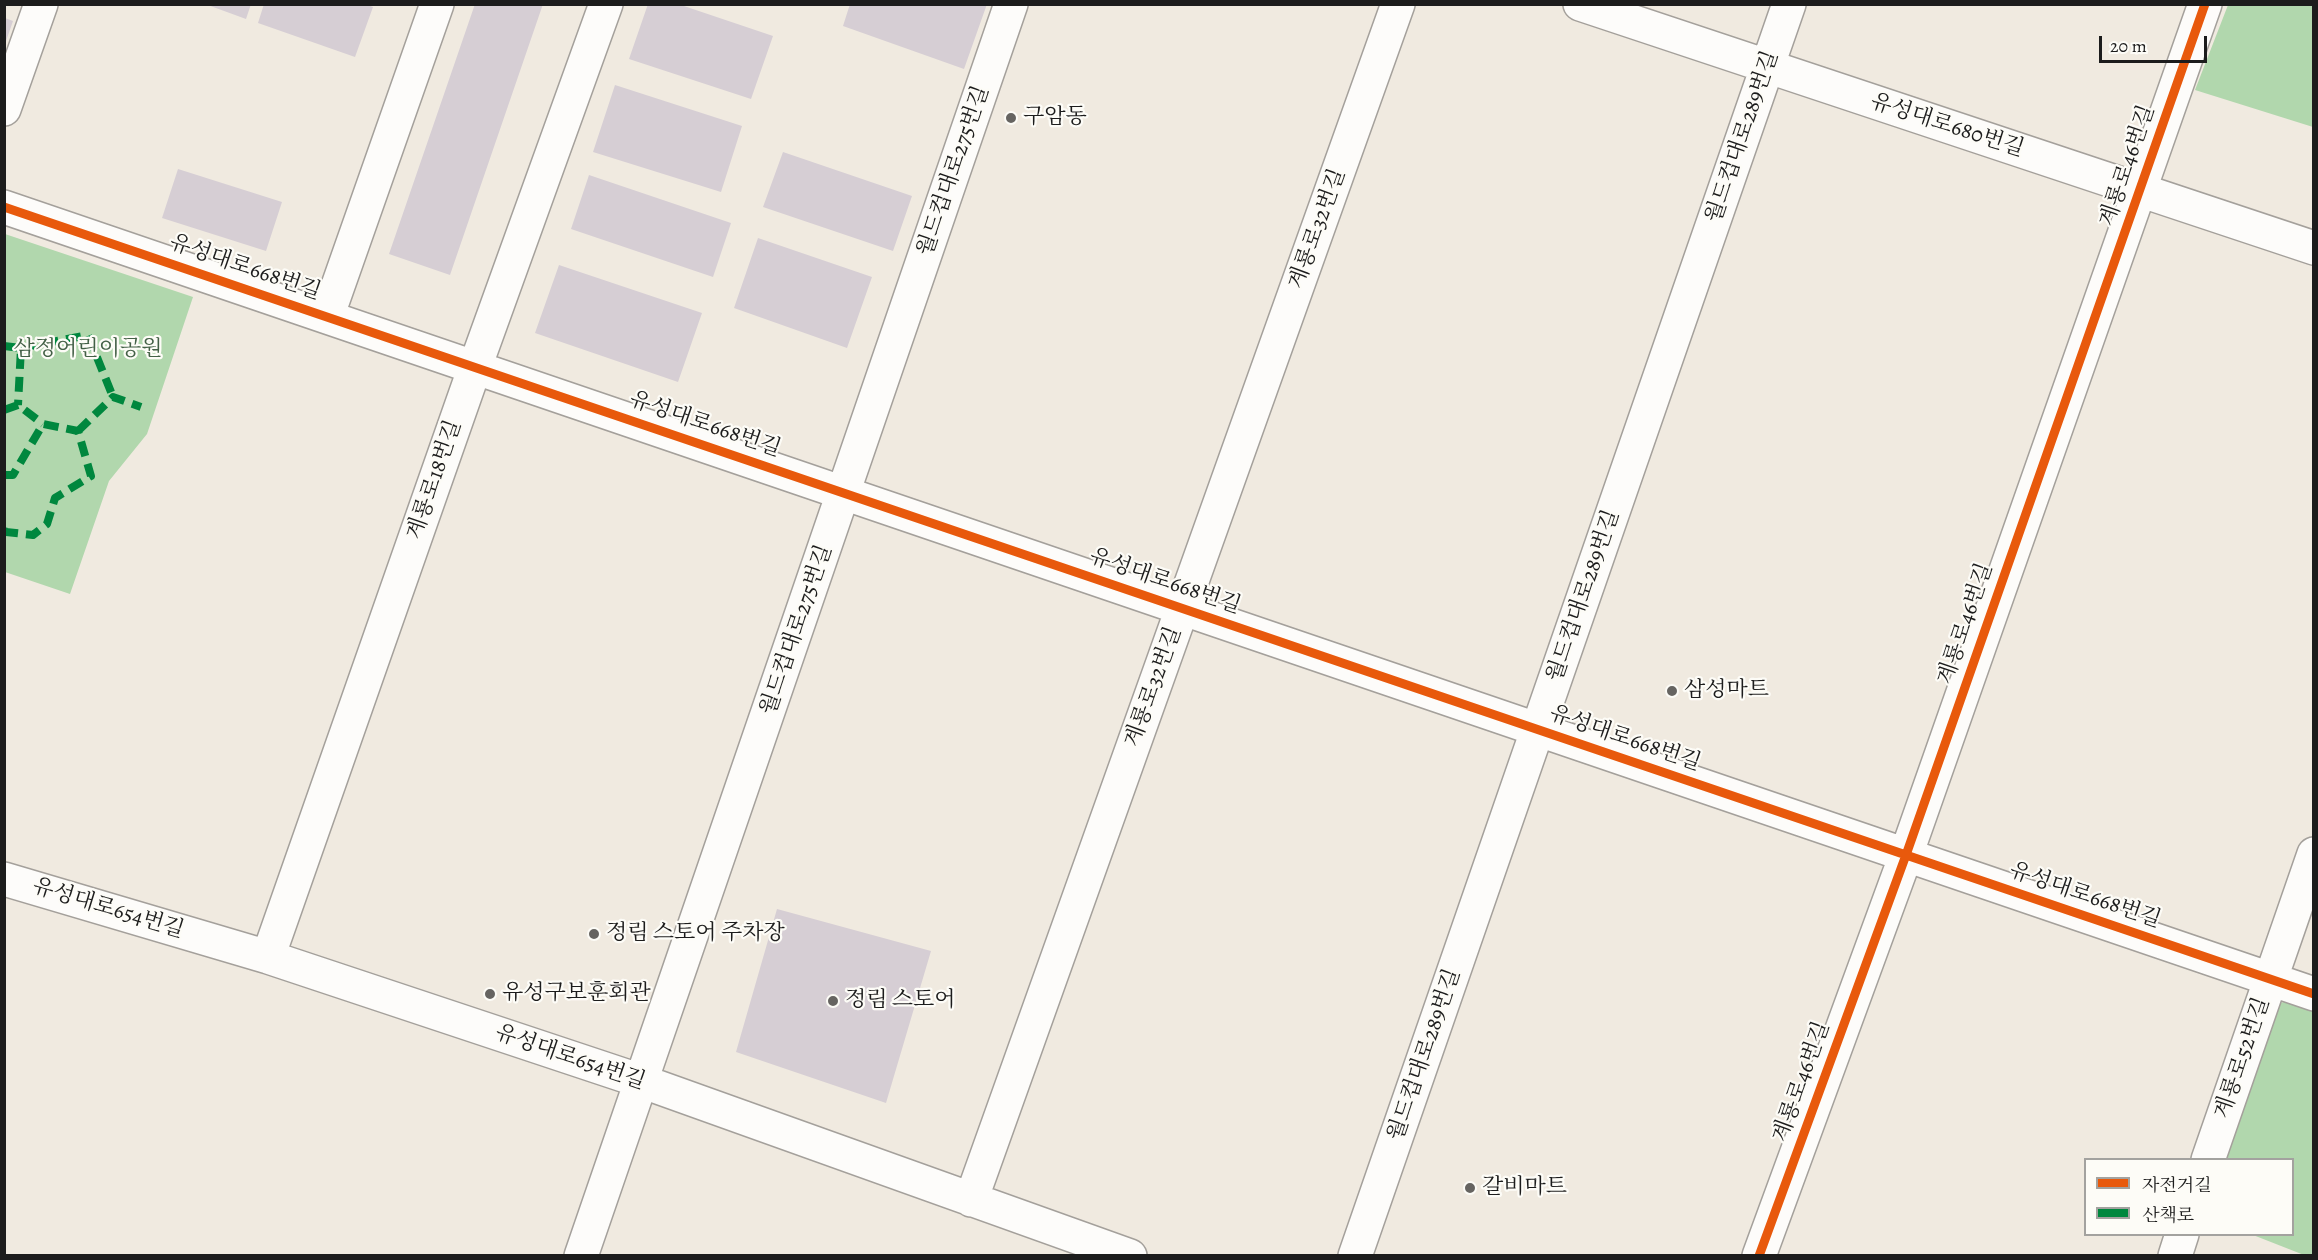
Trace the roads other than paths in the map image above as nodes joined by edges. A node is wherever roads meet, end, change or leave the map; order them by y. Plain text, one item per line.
1 (40, 4) edge
2 (437, 4) edge
3 (606, 4) edge
4 (1011, 4) edge
5 (1398, 4) edge
6 (1580, 4) edge
7 (1789, 4) edge
8 (2205, 4) edge
9 (1767, 67) junction
10 (4, 110) edge
11 (2140, 190) junction
12 (4, 207) edge
13 (2313, 248) edge
14 (327, 317) junction
15 (475, 367) junction
16 (844, 493) junction
17 (1182, 608) junction
18 (1538, 729) junction
19 (2313, 854) edge
20 (1906, 855) junction
21 (4, 879) edge
22 (267, 957) junction
23 (2270, 979) junction
24 (2313, 994) edge
25 (641, 1081) junction
26 (2209, 1158) edge
27 (971, 1200) junction
28 (2181, 1236) edge
29 (580, 1256) edge
30 (1130, 1256) edge
31 (1355, 1256) edge
32 (1759, 1256) edge
33 (2175, 1256) edge

1 - 10 street
2 - 14 street
3 - 15 street, 계룡로18번길
4 - 16 street, 월드컵대로275번길
5 - 17 street, 계룡로32번길
6 - 9 street, 유성대로680번길
7 - 9 street, 월드컵대로289번길
8 - 11 street, 계룡로46번길
9 - 11 street, 유성대로680번길
9 - 18 street, 월드컵대로289번길
11 - 13 street, 유성대로680번길
11 - 20 street, 계룡로46번길
12 - 14 street, 유성대로668번길
14 - 15 street, 유성대로668번길
15 - 16 street, 유성대로668번길
15 - 22 street, 계룡로18번길
16 - 17 street, 유성대로668번길
16 - 25 street, 월드컵대로275번길
17 - 18 street, 유성대로668번길
17 - 27 street, 계룡로32번길
18 - 20 street, 유성대로668번길
18 - 31 street, 월드컵대로289번길
19 - 23 street, 계룡로52번길
20 - 23 street, 유성대로668번길
20 - 32 street, 계룡로46번길
21 - 22 street, 유성대로654번길
22 - 25 street, 유성대로654번길
23 - 24 street, 유성대로668번길
23 - 26 street, 계룡로52번길
25 - 27 street, 유성대로654번길
25 - 29 street, 월드컵대로275번길
27 - 30 street, 유성대로654번길
28 - 33 street

